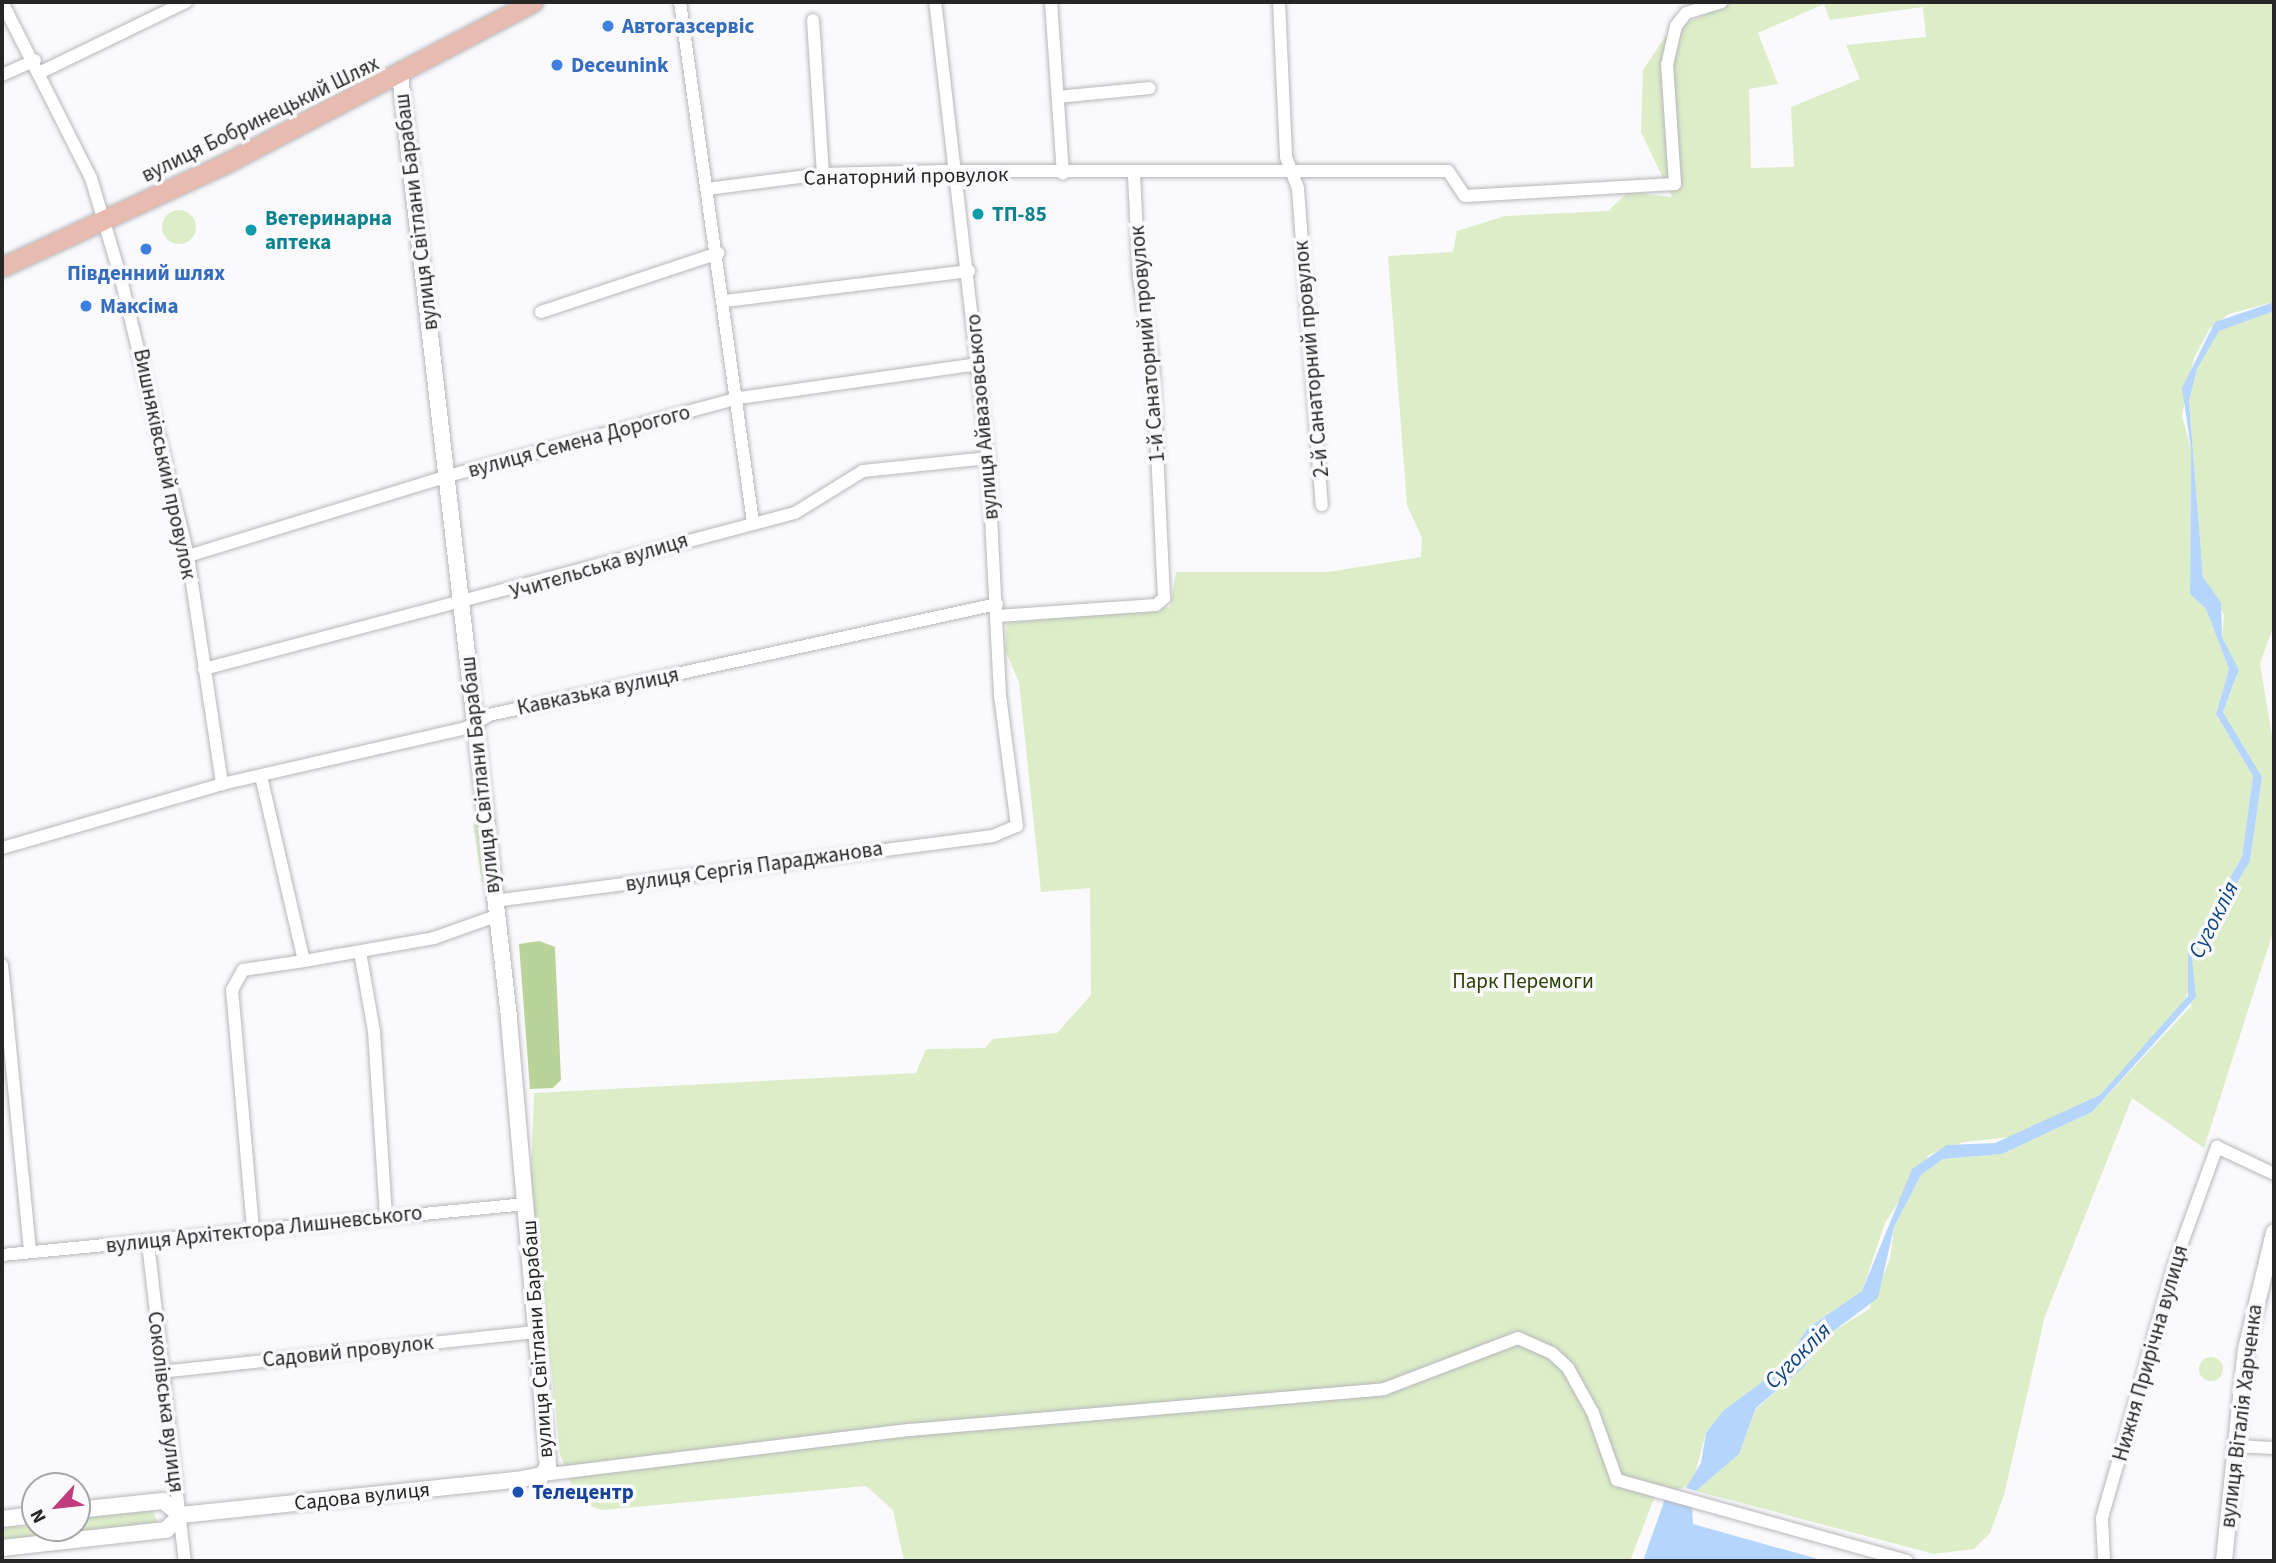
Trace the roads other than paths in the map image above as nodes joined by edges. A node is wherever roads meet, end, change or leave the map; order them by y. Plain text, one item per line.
1 (2, 2) edge
2 (186, 2) edge
3 (533, 2) edge
4 (681, 2) edge
5 (935, 2) edge
6 (1051, 2) edge
7 (1279, 2) edge
8 (1721, 2) edge
9 (813, 20) dead end
10 (38, 66) junction
11 (2, 75) edge
12 (400, 75) junction
13 (1150, 88) dead end
14 (1058, 97) junction
15 (1290, 172) junction
16 (823, 174) junction
17 (1063, 174) junction
18 (954, 175) junction
19 (1134, 175) junction
20 (707, 189) junction
21 (103, 221) junction
22 (718, 253) junction
23 (2, 267) edge
24 (969, 271) junction
25 (725, 301) junction
26 (541, 312) dead end
27 (978, 364) junction
28 (739, 398) junction
29 (988, 458) junction
30 (448, 476) junction
31 (1322, 505) dead end
32 (753, 522) junction
33 (188, 556) junction
34 (1164, 597) joint
35 (460, 603) junction
36 (997, 610) junction
37 (204, 669) junction
38 (474, 722) junction
39 (261, 776) junction
40 (222, 784) junction
41 (1015, 831) joint
42 (2, 848) edge
43 (495, 908) junction
44 (360, 952) junction
45 (304, 961) junction
46 (2, 965) edge
47 (2274, 1174) edge
48 (526, 1204) junction
49 (386, 1216) junction
50 (253, 1229) junction
51 (2274, 1232) edge
52 (148, 1243) junction
53 (30, 1252) junction
54 (2, 1255) edge
55 (536, 1332) junction
56 (161, 1372) junction
57 (2235, 1446) junction
58 (2274, 1448) edge
59 (542, 1475) junction
60 (91, 1509) edge
61 (181, 1515) junction
62 (21, 1517) edge
63 (2, 1519) edge
64 (2, 1548) edge
65 (185, 1561) edge
66 (1907, 1561) edge
67 (2104, 1561) edge
68 (2224, 1561) edge

1 - 10 street, Вишняківський провулок
2 - 10 street
3 - 12 main road, вулиця Бобринецький Шлях
4 - 20 street
5 - 18 street, вулиця Айвазовського
6 - 14 street
7 - 15 street, 2-й Санаторний провулок
8 - 15 street, Санаторний провулок
9 - 16 street
10 - 11 street
10 - 21 street, Вишняківський провулок
12 - 21 main road, вулиця Бобринецький Шлях
12 - 30 street, вулиця Світлани Барабаш
13 - 14 street
14 - 17 street
15 - 19 street, Санаторний провулок
15 - 31 street, 2-й Санаторний провулок
16 - 18 street, Санаторний провулок
16 - 20 street, Санаторний провулок
17 - 18 street, Санаторний провулок
17 - 19 street, Санаторний провулок
18 - 24 street, вулиця Айвазовського
19 - 34 street, 1-й Санаторний провулок
20 - 22 street
21 - 23 main road, вулиця Бобринецький Шлях
21 - 33 street, Вишняківський провулок
22 - 25 street
22 - 26 street
24 - 25 street
24 - 27 street, вулиця Айвазовського
25 - 28 street
27 - 28 street, вулиця Семена Дорогого
27 - 29 street, вулиця Айвазовського
28 - 30 street, вулиця Семена Дорогого
28 - 32 street
29 - 32 street, Учительська вулиця
29 - 36 street, вулиця Айвазовського
30 - 33 street, вулиця Семена Дорогого
30 - 35 street, вулиця Світлани Барабаш
32 - 35 street, Учительська вулиця
33 - 37 street, Вишняківський провулок
34 - 36 street, Кавказька вулиця
35 - 37 street, Учительська вулиця
35 - 38 street, вулиця Світлани Барабаш
36 - 38 street, Кавказька вулиця
36 - 41 street, вулиця Айвазовського
37 - 40 street, Вишняківський провулок
38 - 39 street, Кавказька вулиця
38 - 43 street, вулиця Світлани Барабаш
39 - 40 street, Кавказька вулиця
39 - 45 street
40 - 42 street, Кавказька вулиця
41 - 43 street, вулиця Сергія Параджанова
43 - 44 street, вулиця Сергія Параджанова
43 - 48 street, вулиця Світлани Барабаш
44 - 45 street, вулиця Сергія Параджанова
44 - 49 street
45 - 50 street
46 - 53 street
47 - 67 street, Нижня Прирічна вулиця
48 - 49 street, вулиця Архітектора Лишневського
48 - 55 street, вулиця Світлани Барабаш
49 - 50 street, вулиця Архітектора Лишневського
50 - 52 street, вулиця Архітектора Лишневського
51 - 57 street, вулиця Віталія Харченка
52 - 53 street, вулиця Архітектора Лишневського
52 - 56 street, Соколівська вулиця
53 - 54 street, вулиця Архітектора Лишневського
55 - 56 street, Садовий провулок
55 - 59 street, вулиця Світлани Барабаш
56 - 61 street, Соколівська вулиця
57 - 58 street
57 - 68 street, вулиця Віталія Харченка
59 - 61 street, Садова вулиця
59 - 66 street
60 - 61 street, Садова вулиця
61 - 64 street, Садова вулиця
61 - 65 street, Соколівська вулиця
62 - 63 street

